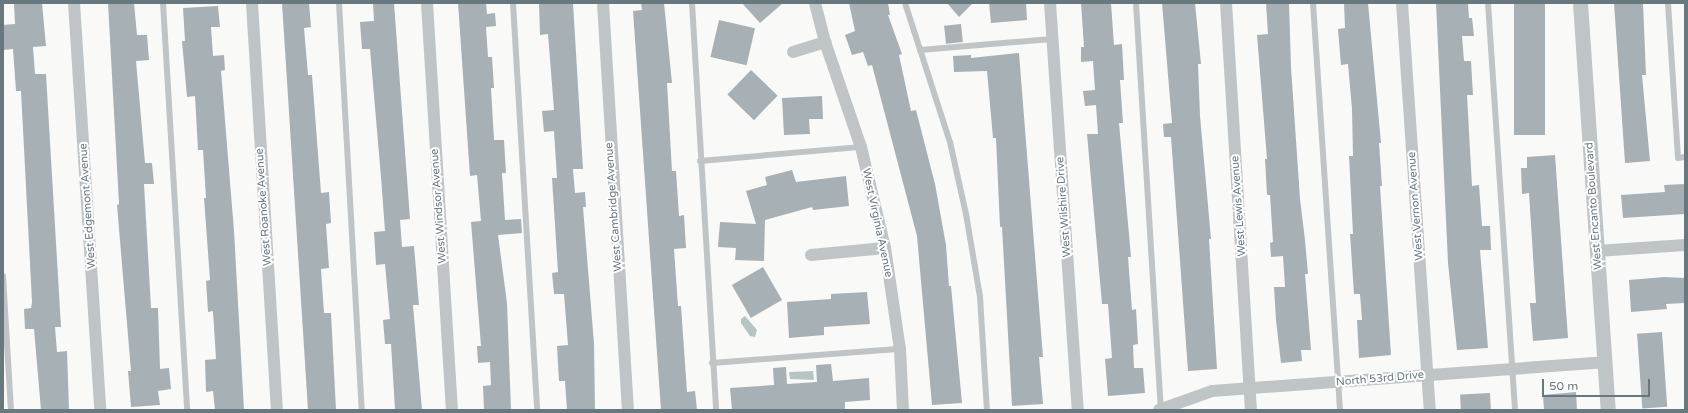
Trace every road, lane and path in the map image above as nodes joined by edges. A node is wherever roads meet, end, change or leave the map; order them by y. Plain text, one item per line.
1 (74, 3) edge
2 (163, 3) edge
3 (252, 3) edge
4 (339, 3) edge
5 (427, 3) edge
6 (513, 3) edge
7 (603, 3) edge
8 (692, 3) edge
9 (815, 3) edge
10 (905, 3) edge
11 (1050, 3) edge
12 (1136, 3) edge
13 (1226, 3) edge
14 (1313, 3) edge
15 (1402, 3) edge
16 (1488, 3) edge
17 (1580, 3) edge
18 (1668, 3) edge
19 (1052, 39) junction
20 (825, 42) junction
21 (920, 50) junction
22 (793, 52) dead end
23 (861, 147) junction
24 (1685, 157) edge
25 (700, 161) junction
26 (1685, 245) edge
27 (885, 248) junction
28 (1597, 251) junction
29 (811, 255) dead end
30 (3, 276) edge
31 (3, 281) edge
32 (900, 349) junction
33 (1604, 362) junction
34 (712, 363) junction
35 (1512, 368) junction
36 (1428, 374) junction
37 (1338, 383) junction
38 (1250, 388) junction
39 (11, 410) edge
40 (100, 410) edge
41 (187, 410) edge
42 (277, 410) edge
43 (362, 410) edge
44 (452, 410) edge
45 (537, 410) edge
46 (628, 410) edge
47 (716, 410) edge
48 (903, 410) edge
49 (987, 410) edge
50 (1078, 410) edge
51 (1160, 410) edge
52 (1251, 410) edge
53 (1340, 410) edge
54 (1430, 410) edge
55 (1515, 410) edge
56 (1608, 410) edge

1 - 40 street, West Edgemont Avenue
2 - 41 lane
3 - 42 street, West Roanoke Avenue
4 - 43 lane
5 - 44 street, West Windsor Avenue
6 - 45 lane
7 - 46 street, West Cambridge Avenue
8 - 25 lane
9 - 20 street, West Virginia Avenue
10 - 21 lane
11 - 19 street, West Wilshire Drive
12 - 51 lane
13 - 38 street, West Lewis Avenue
14 - 37 lane
15 - 36 street, West Vernon Avenue
16 - 35 lane
17 - 28 street, West Encanto Boulevard
18 - 24 lane
19 - 21 lane
19 - 50 street, West Wilshire Drive
20 - 22 street
20 - 23 street, West Virginia Avenue
21 - 49 lane
23 - 25 lane
23 - 27 street, West Virginia Avenue
25 - 34 lane
26 - 28 street
27 - 29 street
27 - 32 street, West Virginia Avenue
28 - 33 street, West Encanto Boulevard
30 - 31 lane
31 - 39 lane
32 - 34 lane
32 - 48 street, West Virginia Avenue
33 - 35 street, North 53rd Drive
33 - 56 street, West Encanto Boulevard
34 - 47 lane
35 - 36 street, North 53rd Drive
35 - 55 lane
36 - 37 street, North 53rd Drive
36 - 54 street, West Vernon Avenue
37 - 38 street, North 53rd Drive
37 - 53 lane
38 - 51 street, North 53rd Drive
38 - 52 street, West Lewis Avenue

